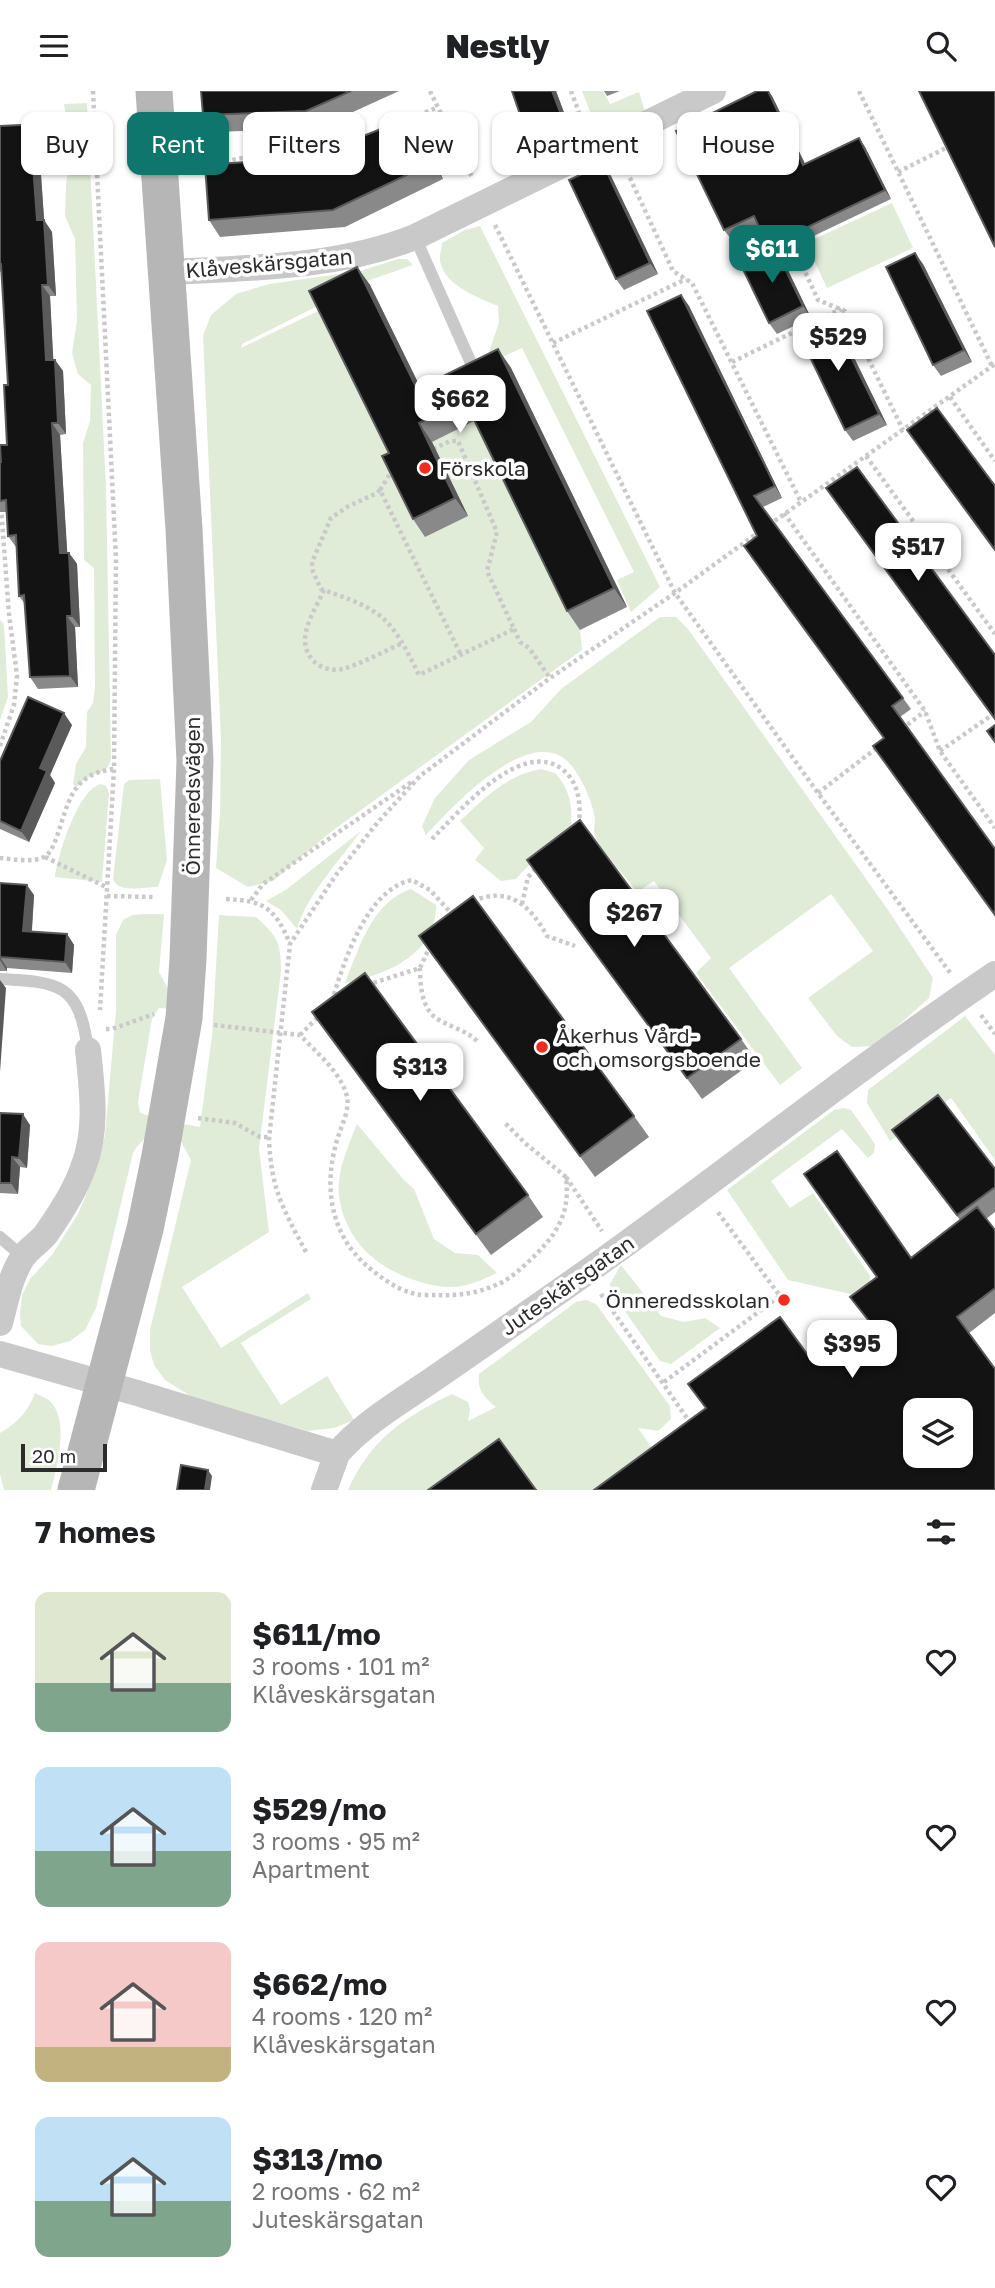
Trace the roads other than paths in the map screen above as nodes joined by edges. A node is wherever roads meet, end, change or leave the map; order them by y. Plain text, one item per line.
1 (154, 91) edge
2 (713, 91) edge
3 (415, 237) junction
4 (166, 272) junction
5 (471, 363) edge
6 (995, 974) edge
7 (0, 979) edge
8 (93, 1039) joint
9 (0, 1237) edge
10 (23, 1257) junction
11 (0, 1323) edge
12 (0, 1355) edge
13 (105, 1384) junction
14 (337, 1454) junction
15 (76, 1490) edge
16 (324, 1490) edge

1 - 4 street, Önneredsvägen
2 - 3 street, Klåveskärsgatan
3 - 4 street, Klåveskärsgatan
3 - 5 lane
4 - 13 street, Önneredsvägen
6 - 14 street, Juteskärsgatan
7 - 8 lane
8 - 10 street
9 - 10 lane
10 - 11 street
12 - 13 street
13 - 14 street
13 - 15 street, Önneredsvägen
14 - 16 street

